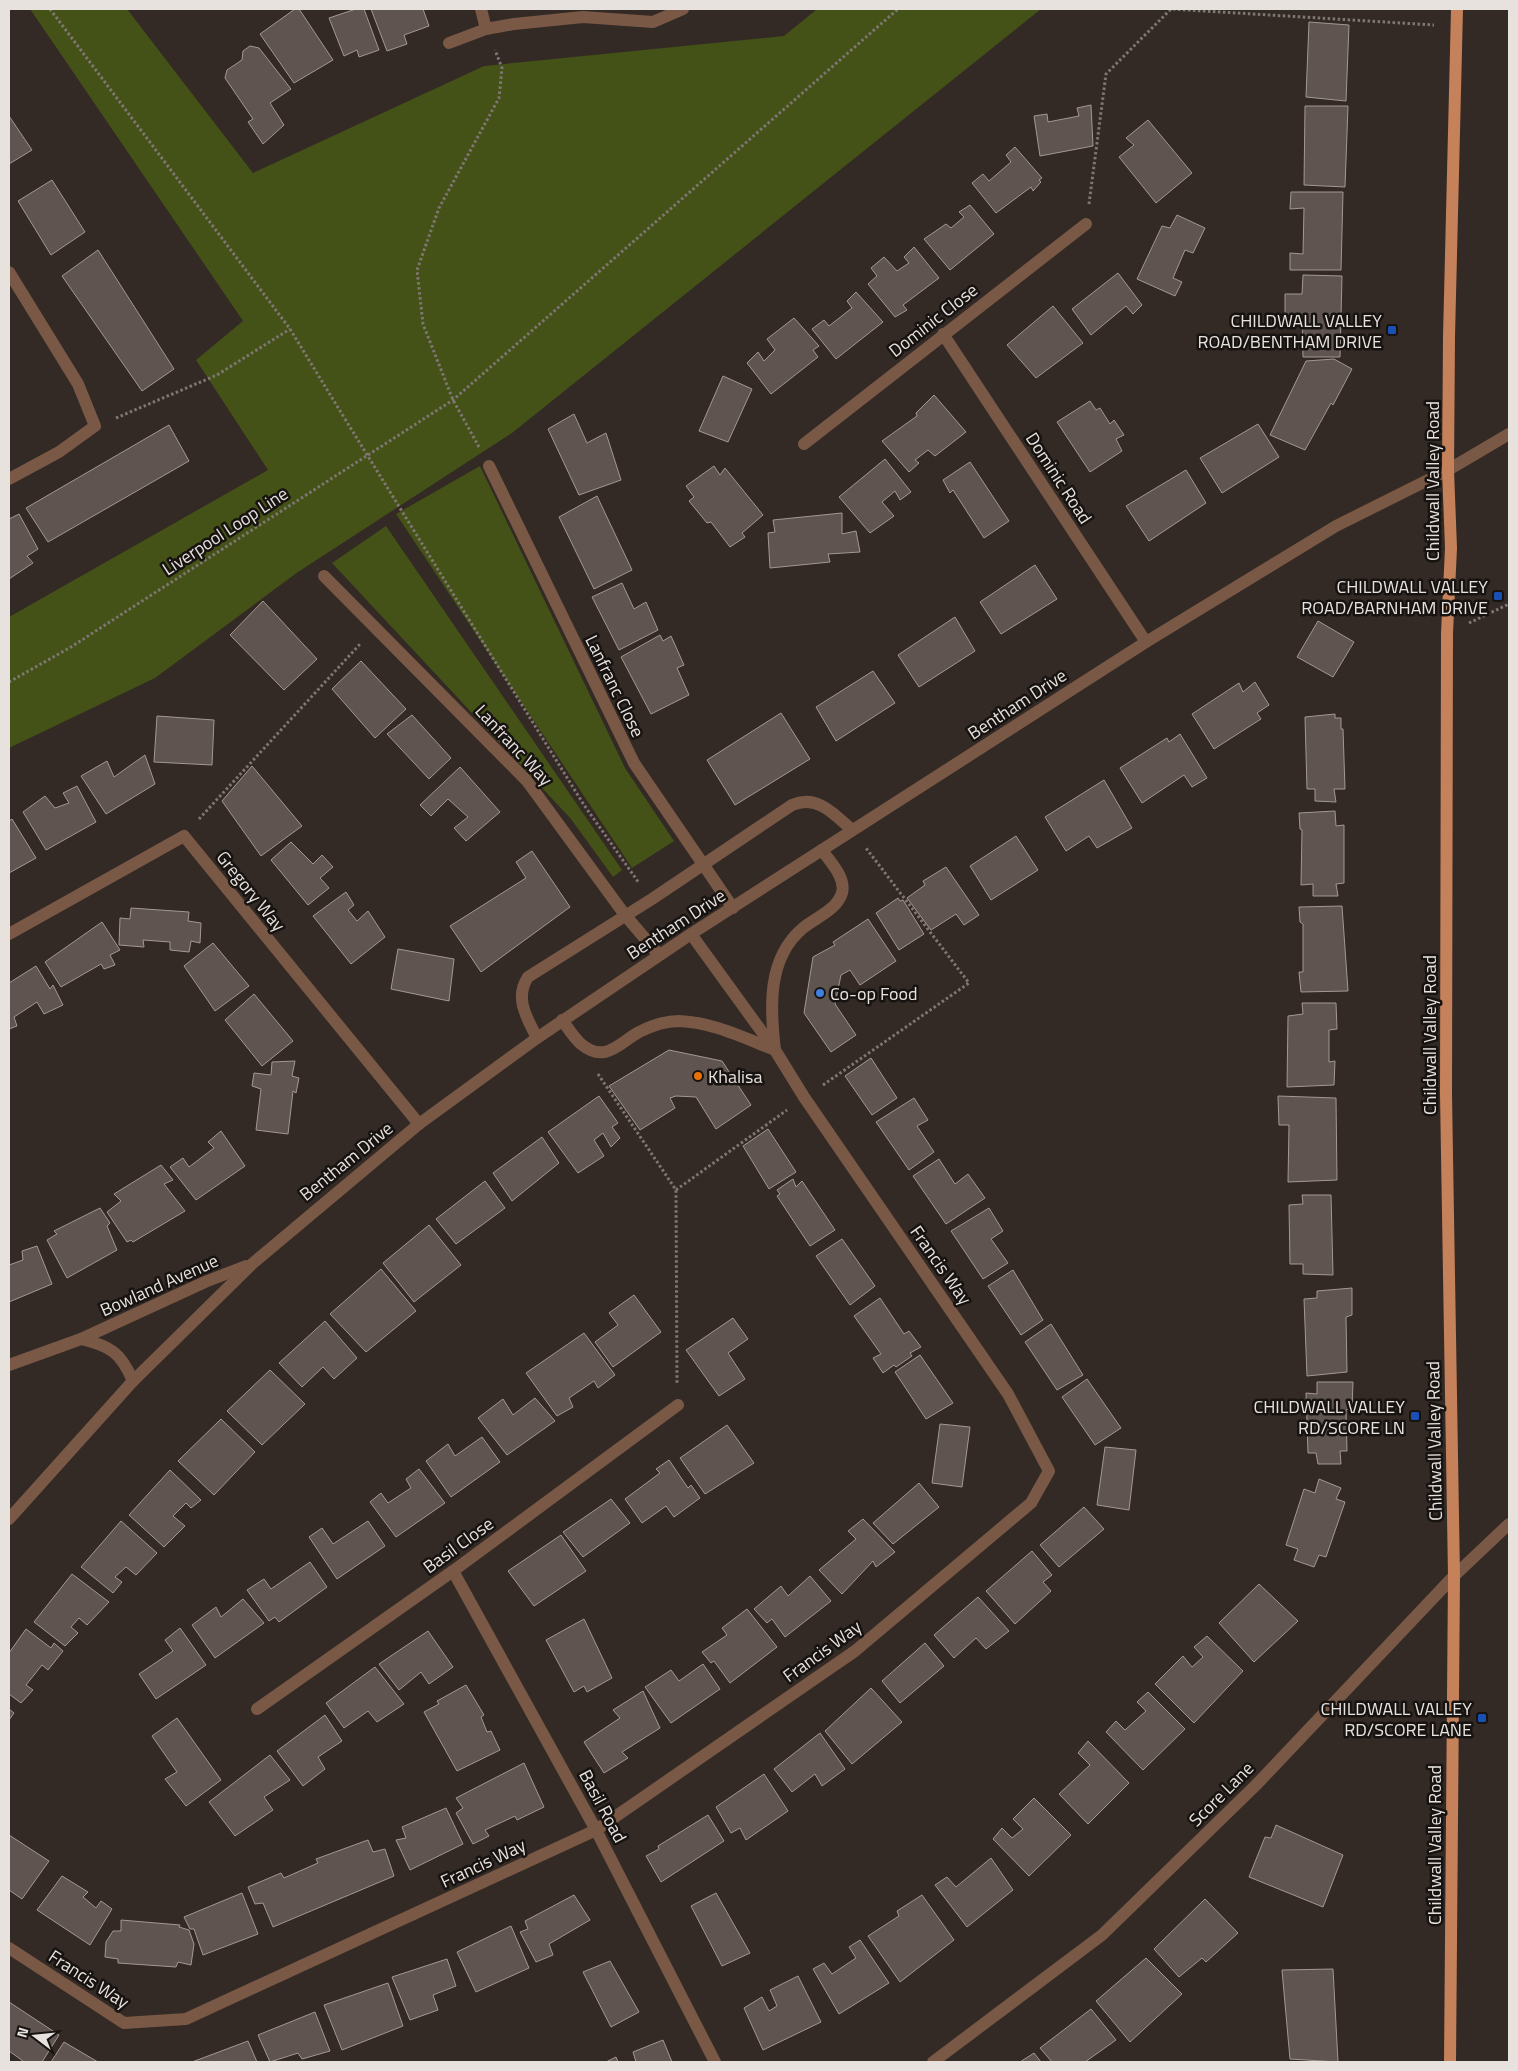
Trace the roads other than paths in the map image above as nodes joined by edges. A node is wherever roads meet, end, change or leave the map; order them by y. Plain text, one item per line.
1 (481, 9) edge
2 (683, 9) edge
3 (1456, 9) edge
4 (486, 29) junction
5 (449, 43) dead end
6 (1086, 224) road end
7 (9, 272) edge
8 (943, 334) junction
9 (1509, 434) edge
10 (804, 444) dead end
11 (489, 466) road end
12 (1448, 470) junction
13 (9, 479) edge
14 (324, 576) dead end
15 (1146, 642) junction
16 (852, 830) junction
17 (822, 850) junction
18 (704, 864) junction
19 (733, 908) junction
20 (625, 915) junction
21 (9, 934) edge
22 (691, 934) junction
23 (659, 955) junction
24 (562, 1020) junction
25 (536, 1038) junction
26 (775, 1050) junction
27 (419, 1124) junction
28 (252, 1264) junction
29 (81, 1339) junction
30 (9, 1365) edge
31 (132, 1381) junction
32 (678, 1405) road end
33 (9, 1518) edge
34 (1509, 1524) edge
35 (454, 1571) junction
36 (1454, 1576) junction
37 (257, 1709) dead end
38 (596, 1830) junction
39 (9, 1948) edge
40 (715, 2062) edge
41 (933, 2062) edge
42 (1450, 2062) edge

1 - 4 street
2 - 4 street
3 - 12 main road, Childwall Valley Road
4 - 5 street
6 - 8 street, Dominic Close
7 - 13 street
8 - 10 street, Dominic Close
8 - 15 street, Dominic Road
9 - 12 street, Bentham Drive
11 - 18 street, Lanfranc Close
12 - 15 street, Bentham Drive
12 - 36 main road, Childwall Valley Road
14 - 20 street, Lanfranc Way
15 - 16 street, Bentham Drive
16 - 17 street, Bentham Drive
16 - 18 street
17 - 19 street, Bentham Drive
17 - 26 street
18 - 19 street, Lanfranc Close
18 - 20 street
19 - 22 street, Bentham Drive
20 - 23 street, Lanfranc Way
20 - 25 street
21 - 27 street, Gregory Way
22 - 23 street, Bentham Drive
22 - 26 street, Francis Way
23 - 24 street, Bentham Drive
24 - 25 street, Bentham Drive
24 - 26 street
25 - 27 street, Bentham Drive
26 - 38 street, Francis Way
27 - 28 street, Bentham Drive
28 - 29 street, Bowland Avenue
28 - 31 street, Bentham Drive
29 - 30 street, Bowland Avenue
29 - 31 street, Bowland Avenue
31 - 33 street, Bentham Drive
32 - 35 street, Basil Close
34 - 36 street, Score Lane
35 - 37 street, Basil Close
35 - 38 street, Basil Road
36 - 41 street, Score Lane
36 - 42 main road, Childwall Valley Road
38 - 39 street, Francis Way
38 - 40 street, Basil Road

